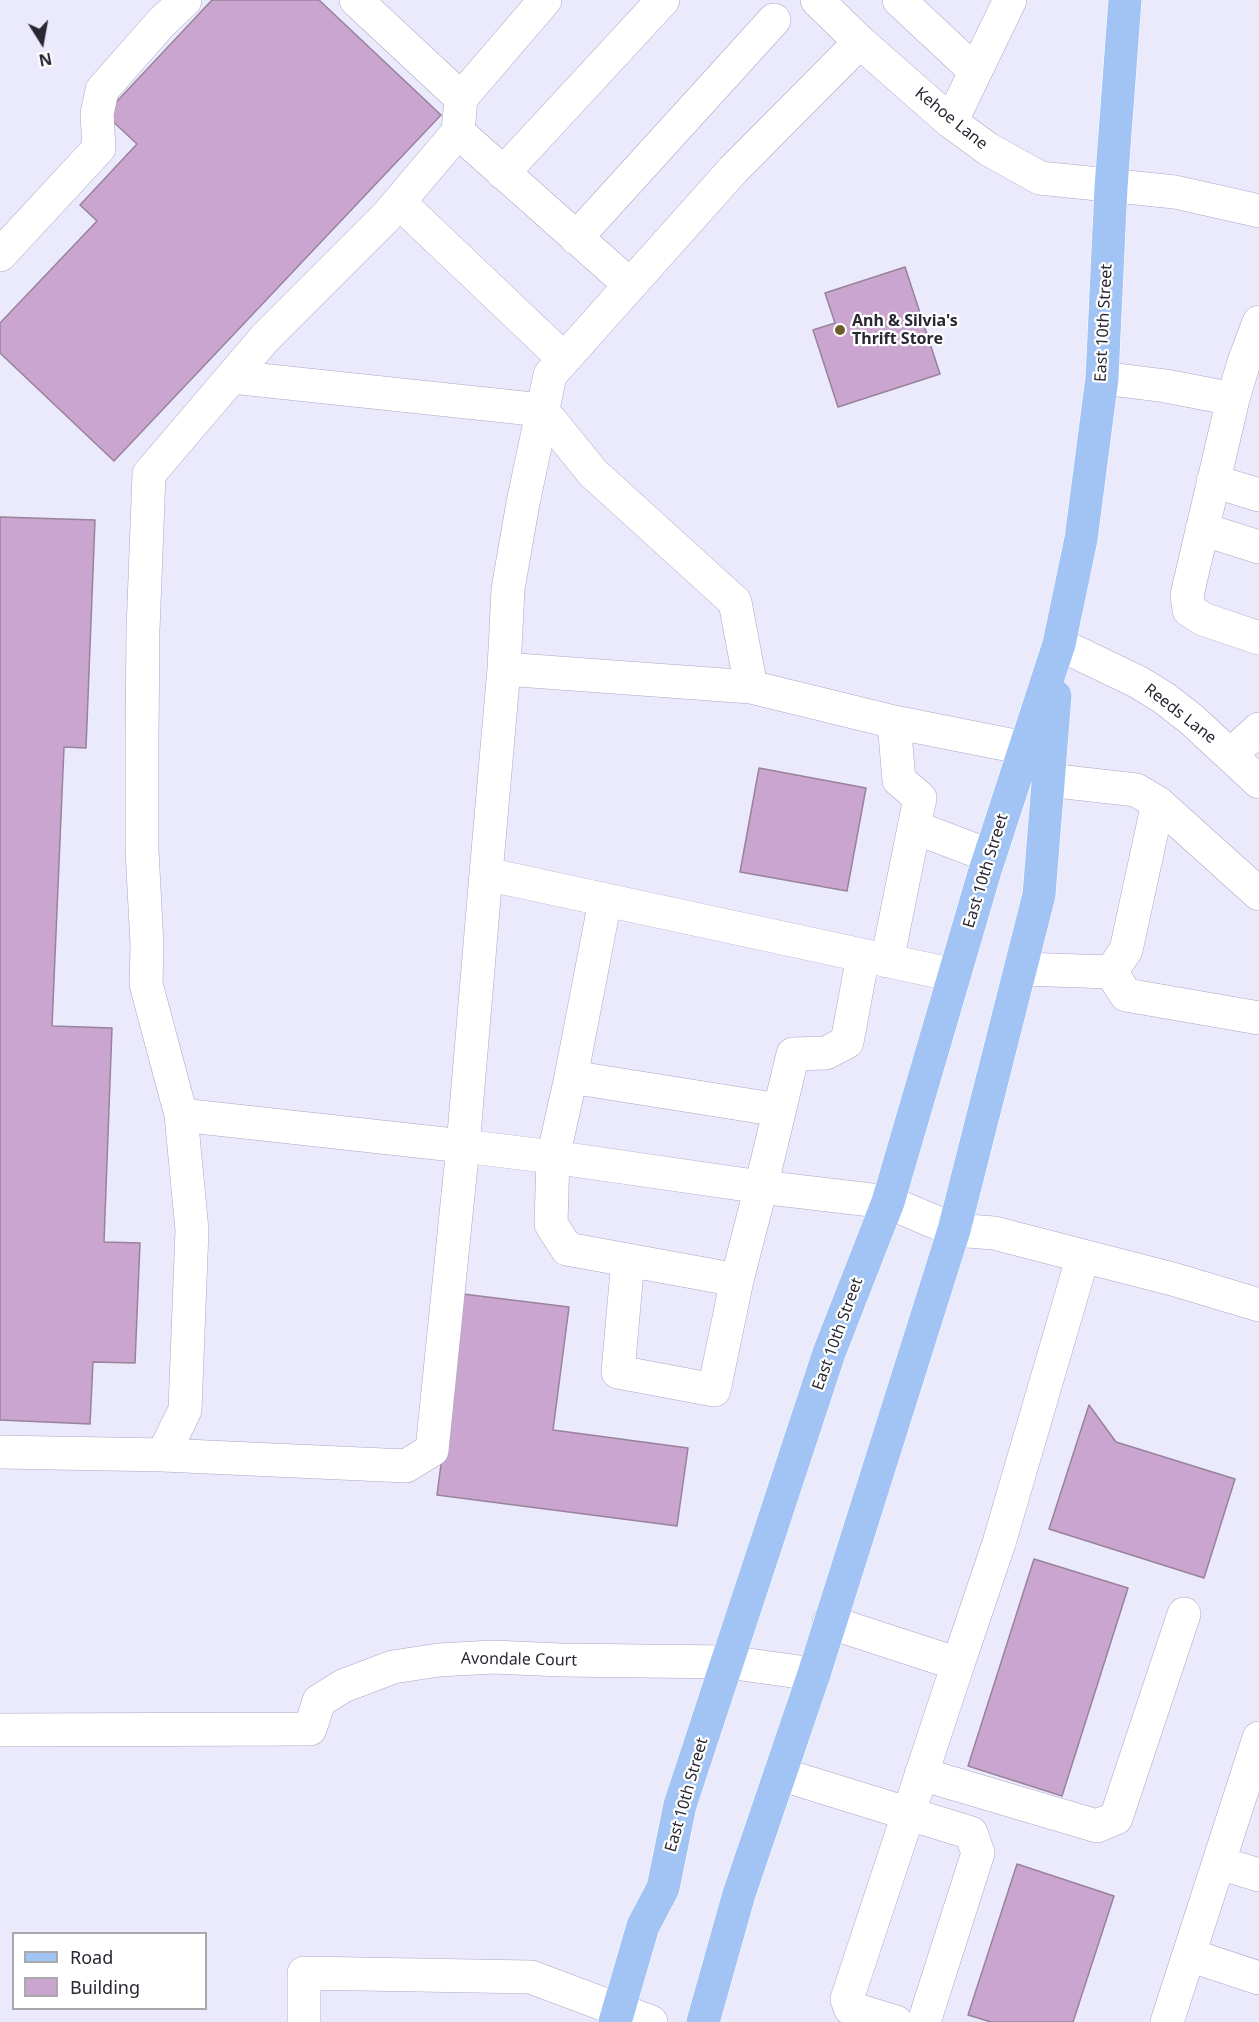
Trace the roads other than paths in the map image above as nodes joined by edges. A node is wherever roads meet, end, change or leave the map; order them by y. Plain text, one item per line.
1 (185, 0) edge
2 (356, 0) edge
3 (545, 0) edge
4 (663, 0) edge
5 (817, 0) edge
6 (899, 0) edge
7 (1010, 0) edge
8 (1125, 0) edge
9 (774, 20) dead end
10 (860, 42) junction
11 (975, 71) junction
12 (461, 99) junction
13 (951, 122) junction
14 (458, 132) junction
15 (503, 173) junction
16 (1111, 187) junction
17 (399, 202) junction
18 (1259, 211) edge
19 (576, 238) junction
20 (0, 255) edge
21 (630, 285) junction
22 (1259, 322) edge
23 (564, 359) junction
24 (1251, 364) edge
25 (232, 377) junction
26 (1102, 378) junction
27 (1233, 399) junction
28 (542, 410) junction
29 (1213, 481) junction
30 (1259, 495) edge
31 (1202, 529) junction
32 (1259, 547) edge
33 (1259, 638) edge
34 (1059, 644) junction
35 (504, 669) junction
36 (751, 687) junction
37 (894, 722) junction
38 (1259, 729) edge
39 (1025, 748) junction
40 (1230, 755) junction
41 (1048, 780) junction
42 (1259, 782) edge
43 (1158, 803) junction
44 (914, 827) junction
45 (990, 856) junction
46 (486, 874) junction
47 (1259, 894) edge
48 (605, 901) junction
49 (875, 958) junction
50 (1021, 969) junction
51 (1112, 972) junction
52 (954, 975) junction
53 (1259, 1018) edge
54 (571, 1077) junction
55 (779, 1110) junction
56 (181, 1115) junction
57 (463, 1146) junction
58 (553, 1157) junction
59 (761, 1187) junction
60 (888, 1202) junction
61 (954, 1230) junction
62 (1083, 1257) junction
63 (628, 1260) junction
64 (737, 1280) junction
65 (1259, 1305) edge
66 (0, 1452) edge
67 (163, 1455) junction
68 (1184, 1614) dead end
69 (829, 1622) junction
70 (727, 1662) junction
71 (958, 1664) junction
72 (814, 1674) junction
73 (0, 1730) edge
74 (1256, 1757) edge
75 (780, 1774) junction
76 (921, 1774) junction
77 (909, 1813) junction
78 (1219, 1863) junction
79 (1259, 1875) edge
80 (1189, 1955) junction
81 (1259, 1978) edge
82 (617, 2016) edge
83 (304, 2022) edge
84 (651, 2022) edge
85 (703, 2022) edge
86 (896, 2022) edge
87 (924, 2022) edge
88 (1167, 2022) edge

1 - 20 street
2 - 12 street
3 - 12 street
4 - 15 street
5 - 10 street, Kehoe Lane
6 - 11 street
7 - 11 street
8 - 16 main road, East 10th Street
9 - 19 street
10 - 13 street, Kehoe Lane
10 - 21 street
11 - 13 street
12 - 14 street
13 - 16 street, Kehoe Lane
14 - 15 street
14 - 17 street
15 - 19 street
16 - 18 street, Kehoe Lane
16 - 26 main road, East 10th Street
17 - 23 street
17 - 25 street
19 - 21 street
21 - 23 street
22 - 24 street
23 - 28 street
24 - 27 street
25 - 28 street
25 - 56 street
26 - 27 street
26 - 34 main road, East 10th Street
27 - 29 street
28 - 35 street
28 - 36 street
29 - 30 street
29 - 31 street
31 - 32 street
31 - 33 street
34 - 39 main road, East 10th Street
34 - 40 street, Reeds Lane
34 - 41 main road, East 10th Street
35 - 36 street
35 - 46 street
36 - 37 street
37 - 39 street
37 - 44 street
38 - 40 street
39 - 45 main road, East 10th Street
40 - 42 street, Reeds Lane
41 - 43 street
41 - 50 main road, East 10th Street
43 - 47 street
43 - 51 street
44 - 45 street
44 - 49 street
45 - 52 main road, East 10th Street
46 - 48 street
46 - 57 street
48 - 49 street
48 - 54 street
49 - 52 street
49 - 55 street
50 - 51 street
50 - 61 main road, East 10th Street
51 - 53 street
52 - 60 main road, East 10th Street
54 - 55 street
54 - 58 street
55 - 59 street
56 - 57 street
56 - 67 street
57 - 58 street
57 - 67 street
58 - 59 street
58 - 63 street
59 - 60 street
59 - 64 street
60 - 61 street
60 - 70 main road, East 10th Street
61 - 62 street
61 - 69 main road, East 10th Street
62 - 65 street
62 - 71 street
63 - 64 street
63 - 64 street
66 - 67 street
68 - 76 street
69 - 71 street
69 - 72 main road, East 10th Street
70 - 72 street, Avondale Court
70 - 73 street, Avondale Court
70 - 82 main road, East 10th Street
71 - 76 street
72 - 75 main road, East 10th Street
74 - 78 street
75 - 77 street
75 - 85 main road, East 10th Street
76 - 77 street
77 - 86 street
77 - 87 street
78 - 79 street
78 - 80 street
80 - 81 street
80 - 88 street
82 - 83 street
82 - 84 street

